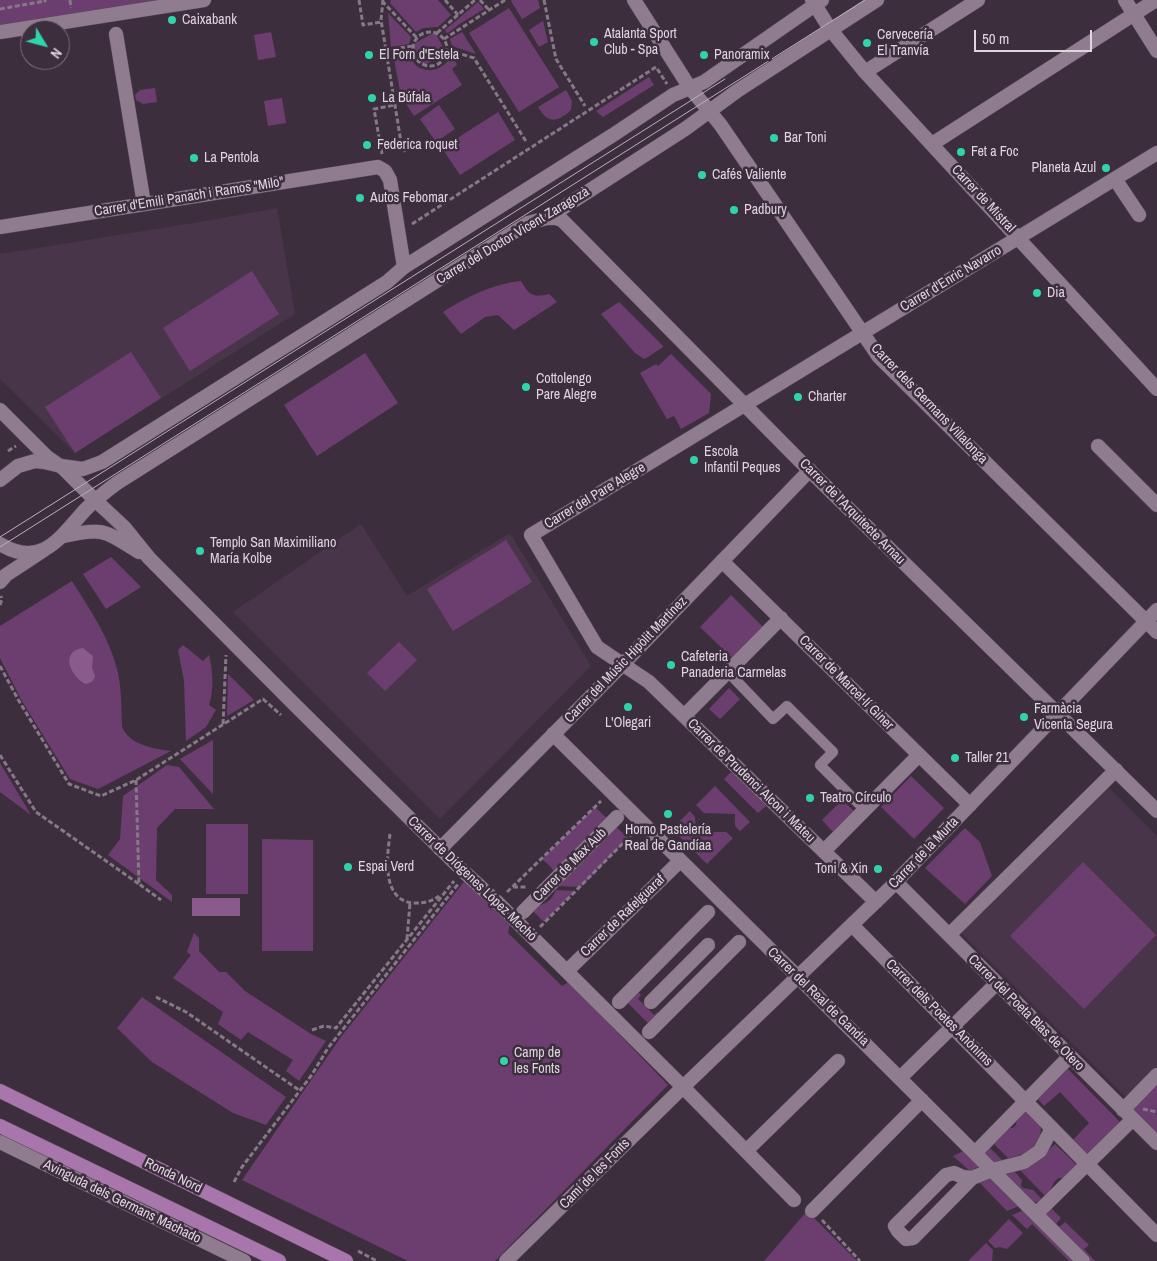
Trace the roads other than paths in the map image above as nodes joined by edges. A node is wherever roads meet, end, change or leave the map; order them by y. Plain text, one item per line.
1 (204, 0) edge
2 (634, 0) edge
3 (877, 0) edge
4 (978, 0) edge
5 (1125, 0) edge
6 (1156, 0) edge
7 (817, 1) edge
8 (1134, 14) junction
9 (830, 29) junction
10 (0, 32) edge
11 (116, 34) dead end
12 (1157, 52) edge
13 (865, 72) junction
14 (690, 88) junction
15 (710, 112) junction
16 (932, 144) junction
17 (1157, 153) edge
18 (1115, 178) junction
19 (144, 204) junction
20 (1139, 215) dead end
21 (547, 218) junction
22 (0, 227) edge
23 (1019, 237) junction
24 (404, 267) junction
25 (861, 333) junction
26 (1157, 389) edge
27 (745, 405) junction
28 (0, 410) edge
29 (1098, 446) dead end
30 (61, 466) junction
31 (810, 470) junction
32 (0, 480) edge
33 (96, 500) junction
34 (1157, 506) edge
35 (64, 536) junction
36 (0, 544) edge
37 (45, 549) junction
38 (149, 558) junction
39 (722, 561) junction
40 (0, 582) edge
41 (1157, 610) edge
42 (780, 618) junction
43 (1146, 621) junction
44 (1157, 632) edge
45 (623, 664) junction
46 (728, 672) junction
47 (1058, 714) junction
48 (684, 716) junction
49 (553, 734) junction
50 (919, 756) junction
51 (1116, 770) junction
52 (970, 805) junction
53 (864, 810) junction
54 (1157, 810) edge
55 (617, 817) dead end
56 (440, 849) junction
57 (824, 851) junction
58 (680, 861) junction
59 (896, 882) junction
60 (876, 902) junction
61 (523, 912) dead end
62 (708, 912) dead end
63 (852, 925) junction
64 (692, 929) junction
65 (949, 935) junction
66 (739, 942) dead end
67 (708, 945) junction
68 (663, 957) junction
69 (722, 959) junction
70 (566, 971) junction
71 (679, 973) junction
72 (798, 977) junction
73 (997, 983) junction
74 (635, 986) junction
75 (694, 988) junction
76 (619, 1002) dead end
77 (651, 1002) junction
78 (666, 1017) junction
79 (952, 1027) junction
80 (649, 1032) dead end
81 (1070, 1056) junction
82 (838, 1060) dead end
83 (1157, 1075) edge
84 (900, 1078) junction
85 (683, 1087) junction
86 (0, 1091) edge
87 (922, 1100) junction
88 (1026, 1101) junction
89 (1128, 1115) junction
90 (0, 1126) edge
91 (1052, 1128) junction
92 (0, 1142) edge
93 (1157, 1143) edge
94 (746, 1151) junction
95 (975, 1153) junction
96 (1087, 1164) junction
97 (992, 1170) junction
98 (972, 1178) junction
99 (794, 1200) dead end
100 (812, 1210) road end
101 (1036, 1214) junction
102 (1157, 1235) edge
103 (244, 1261) edge
104 (279, 1261) edge
105 (346, 1261) edge
106 (506, 1261) edge
107 (1083, 1261) edge

1 - 10 street
2 - 14 street, Carrer dels Germans Villalonga
3 - 9 street, Carrer del Doctor Vicent Zaragozà
4 - 13 street
5 - 8 street
6 - 8 street
7 - 9 street, Carrer de Mistral
7 - 14 street
8 - 12 street
8 - 16 street
9 - 13 street, Carrer de Mistral
9 - 15 street, Carrer del Doctor Vicent Zaragozà
11 - 19 street
13 - 16 street, Carrer de Mistral
14 - 15 street, Carrer dels Germans Villalonga
14 - 24 street
15 - 21 street, Carrer del Doctor Vicent Zaragozà
15 - 25 street, Carrer dels Germans Villalonga
16 - 23 street, Carrer de Mistral
17 - 18 street, Carrer d'Enric Navarro
18 - 20 street
18 - 23 street, Carrer d'Enric Navarro
19 - 22 street, Carrer d'Emili Panach i Ramos "Milo"
19 - 24 street, Carrer d'Emili Panach i Ramos "Milo"
21 - 27 street, Carrer de l'Arquitecte Arnau
21 - 33 street, Carrer del Doctor Vicent Zaragozà
23 - 25 street, Carrer d'Enric Navarro
23 - 26 street, Carrer de Mistral
24 - 30 street
25 - 27 street, Carrer d'Enric Navarro
25 - 43 street, Carrer dels Germans Villalonga
27 - 31 street, Carrer de l'Arquitecte Arnau
27 - 45 street, Carrer del Pare Alegre
28 - 30 street, Carrer de Diógenes López Mechó
29 - 34 street
30 - 32 street
30 - 33 street, Carrer de Diógenes López Mechó
31 - 39 street, Carrer del Músic Hipòlit Martínez
31 - 47 street, Carrer de l'Arquitecte Arnau
33 - 35 street, Carrer del Doctor Vicent Zaragozà
33 - 38 street, Carrer de Diógenes López Mechó
35 - 37 street
35 - 38 street, Carrer de Diógenes López Mechó
36 - 37 street
37 - 40 street
38 - 56 street, Carrer de Diógenes López Mechó
39 - 42 street, Carrer de Marcel·lí Giner
39 - 45 street, Carrer del Músic Hipòlit Martínez
41 - 43 street, Carrer de la Murta
42 - 46 street
42 - 50 street, Carrer de Marcel·lí Giner
43 - 44 street, Carrer dels Germans Villalonga
43 - 47 street, Carrer de la Murta
45 - 48 street, Carrer de Prudenci Alcon i Mateu
45 - 49 street, Carrer del Músic Hipòlit Martínez
46 - 48 street
46 - 53 lane
47 - 51 street, Carrer de l'Arquitecte Arnau
47 - 52 street, Carrer de la Murta
48 - 57 street, Carrer de Prudenci Alcon i Mateu
49 - 56 street, Carrer del Músic Hipòlit Martínez
49 - 58 street, Carrer del Real de Gandia
50 - 52 street, Carrer de Marcel·lí Giner
50 - 53 street
51 - 54 street, Carrer de l'Arquitecte Arnau
51 - 65 street
52 - 59 street, Carrer de la Murta
53 - 57 street
55 - 61 street, Carrer de Max Aub
56 - 70 street, Carrer de Diógenes López Mechó
57 - 60 street, Carrer de Prudenci Alcon i Mateu
58 - 70 street, Carrer de Rafelguaraf
58 - 72 street, Carrer del Real de Gandia
59 - 60 street, Carrer de la Murta
59 - 65 street, Carrer del Poeta Blas de Otero
60 - 63 street, Carrer de la Murta
62 - 64 street
63 - 72 street, Carrer de la Murta
63 - 79 street, Carrer dels Poetes Anònims
64 - 67 street
64 - 68 street
65 - 73 street, Carrer del Poeta Blas de Otero
66 - 69 street
67 - 69 street
67 - 71 street
68 - 71 street
68 - 74 street
69 - 75 street
70 - 85 street, Carrer de Diógenes López Mechó
71 - 75 street
71 - 77 street
72 - 84 street, Carrer del Real de Gandia
72 - 85 street, Carrer de la Murta
73 - 79 street
73 - 81 street, Carrer del Poeta Blas de Otero
74 - 76 street
74 - 77 street
75 - 78 street
77 - 78 street
78 - 80 street
79 - 84 street
79 - 88 street, Carrer dels Poetes Anònims
81 - 88 street
81 - 89 street, Carrer del Poeta Blas de Otero
82 - 94 street
83 - 89 street
84 - 87 street, Carrer del Real de Gandia
85 - 94 street, Carrer de Diógenes López Mechó
85 - 106 street, Camí de les Fonts
86 - 105 main road, Ronda Nord
87 - 95 street, Carrer del Real de Gandia
87 - 100 street
88 - 91 street, Carrer dels Poetes Anònims
88 - 95 street
89 - 93 street, Carrer del Poeta Blas de Otero
89 - 96 street
90 - 104 main road
91 - 96 street, Carrer dels Poetes Anònims
91 - 97 street
92 - 103 street, Avinguda dels Germans Machado
94 - 99 street, Carrer de Diógenes López Mechó
95 - 97 street, Carrer del Real de Gandia
96 - 101 street
96 - 102 street
97 - 98 street
97 - 101 street, Carrer del Real de Gandia
98 - 98 street
101 - 107 street, Carrer del Real de Gandia

